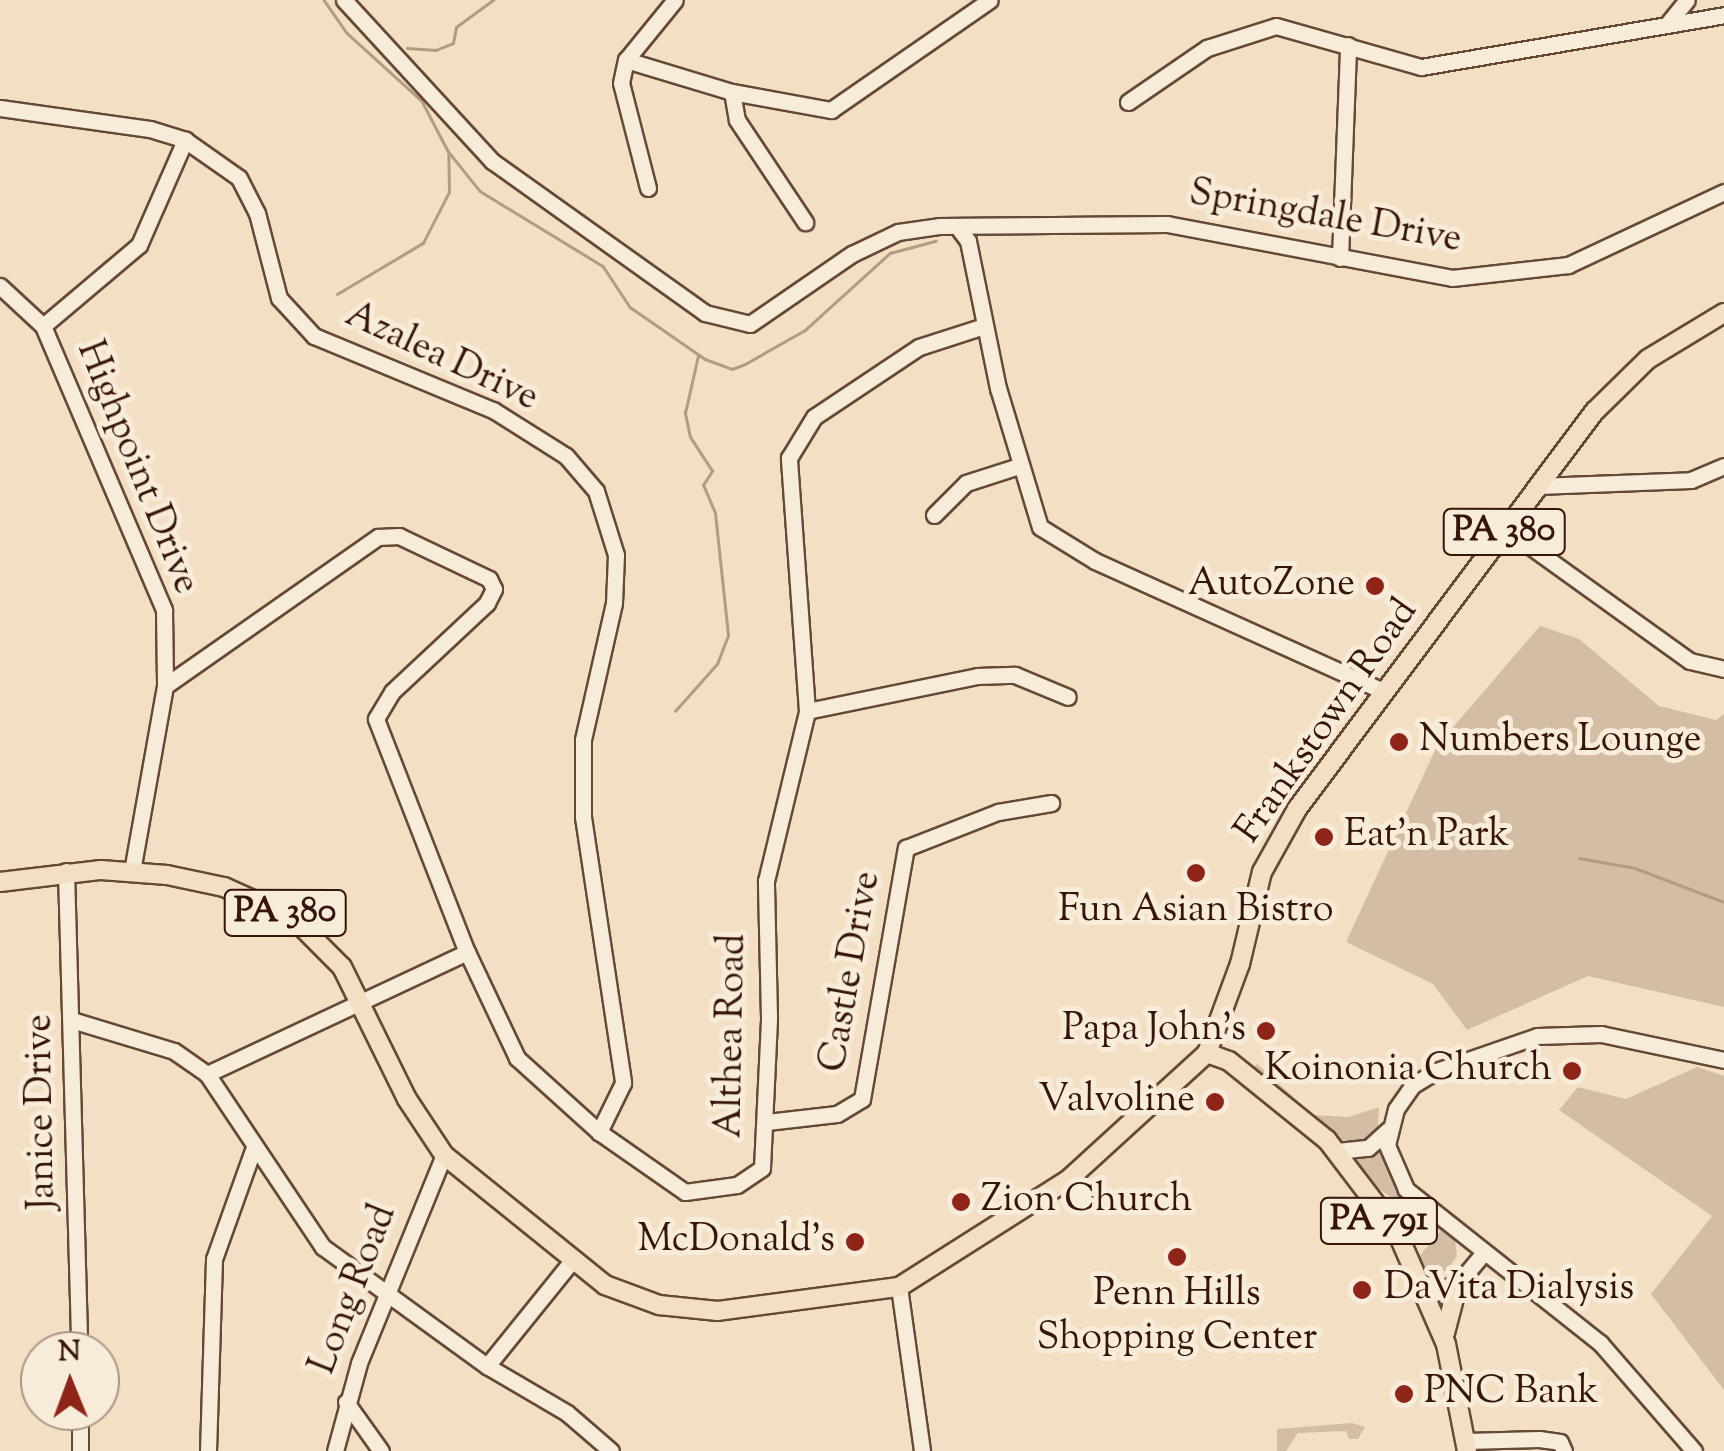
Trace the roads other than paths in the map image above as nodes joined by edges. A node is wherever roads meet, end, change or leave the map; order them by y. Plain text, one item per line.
1 (344, 0) edge
2 (675, 0) edge
3 (990, 0) edge
4 (1688, 0) edge
5 (1720, 10) edge
6 (1670, 22) junction
7 (1348, 45) junction
8 (626, 60) junction
9 (732, 92) junction
10 (1128, 102) dead end
11 (0, 108) edge
12 (185, 140) junction
13 (648, 188) dead end
14 (1724, 192) edge
15 (806, 222) dead end
16 (959, 229) junction
17 (1340, 258) junction
18 (0, 286) edge
19 (1724, 313) edge
20 (43, 326) junction
21 (984, 326) junction
22 (1020, 466) junction
23 (1724, 466) edge
24 (1538, 486) junction
25 (934, 516) dead end
26 (1506, 529) junction
27 (1724, 669) edge
28 (165, 686) junction
29 (1385, 692) junction
30 (1068, 697) dead end
31 (807, 711) junction
32 (1051, 802) dead end
33 (66, 871) junction
34 (132, 871) junction
35 (0, 882) edge
36 (467, 952) junction
37 (360, 999) junction
38 (74, 1021) junction
39 (1206, 1054) junction
40 (1724, 1060) edge
41 (207, 1074) junction
42 (768, 1122) junction
43 (1388, 1130) junction
44 (599, 1132) junction
45 (253, 1150) junction
46 (1337, 1151) junction
47 (444, 1155) junction
48 (1069, 1179) junction
49 (1084, 1200) dead end
50 (1481, 1250) junction
51 (570, 1262) junction
52 (1458, 1283) junction
53 (899, 1287) junction
54 (1426, 1294) junction
55 (386, 1296) junction
56 (79, 1331) edge
57 (1446, 1344) junction
58 (487, 1366) junction
59 (346, 1402) junction
60 (1466, 1446) edge
61 (208, 1451) edge
62 (336, 1451) edge
63 (381, 1451) edge
64 (611, 1451) edge
65 (922, 1451) edge
66 (1564, 1451) edge
67 (1694, 1451) edge

1 - 16 street, Springdale Drive
2 - 8 street
3 - 9 street
4 - 6 street
5 - 6 street
6 - 7 street
7 - 10 street
7 - 17 street
8 - 9 street
8 - 13 street
9 - 15 street
11 - 12 street, Azalea Drive
12 - 20 street
12 - 44 street, Azalea Drive
14 - 17 street, Springdale Drive
16 - 17 street, Springdale Drive
16 - 21 street
18 - 20 street, Highpoint Drive
19 - 24 main road, Frankstown Road / PA 380
20 - 28 street, Highpoint Drive
21 - 22 street
21 - 31 street, Althea Road
22 - 25 street
22 - 29 street
23 - 24 street
24 - 26 main road, Frankstown Road / PA 380
26 - 27 street
26 - 29 main road, Frankstown Road / PA 380
28 - 34 street, Highpoint Drive
28 - 36 street, Althea Road
29 - 39 main road, Frankstown Road / PA 380
30 - 31 street
31 - 42 street, Althea Road
32 - 42 street, Castle Drive
33 - 34 main road, Frankstown Road / PA 380
33 - 35 main road, Frankstown Road / PA 380
33 - 38 street, Janice Drive
34 - 37 main road, Frankstown Road / PA 380
36 - 37 street
36 - 44 street, Althea Road
37 - 41 street
37 - 47 main road, Frankstown Road / PA 380
38 - 41 street
38 - 56 street, Janice Drive
39 - 46 main road, PA 791
39 - 48 main road, Frankstown Road / PA 380
39 - 54 main road, PA 791
40 - 43 street
41 - 45 street
42 - 44 street, Althea Road
43 - 46 street
43 - 50 street
45 - 55 street
45 - 61 street
46 - 54 main road, PA 791
47 - 51 main road, Frankstown Road / PA 380
47 - 55 street, Long Road
48 - 49 street
48 - 53 main road, Frankstown Road / PA 380
50 - 52 street
50 - 54 street
50 - 67 street
51 - 53 main road, Frankstown Road / PA 380
51 - 58 street
52 - 54 street
52 - 57 main road
53 - 65 street
54 - 57 main road, PA 791
55 - 58 street
55 - 59 street, Long Road
57 - 60 main road, PA 791
58 - 64 street
59 - 62 street, Long Road
59 - 63 street
60 - 66 street

